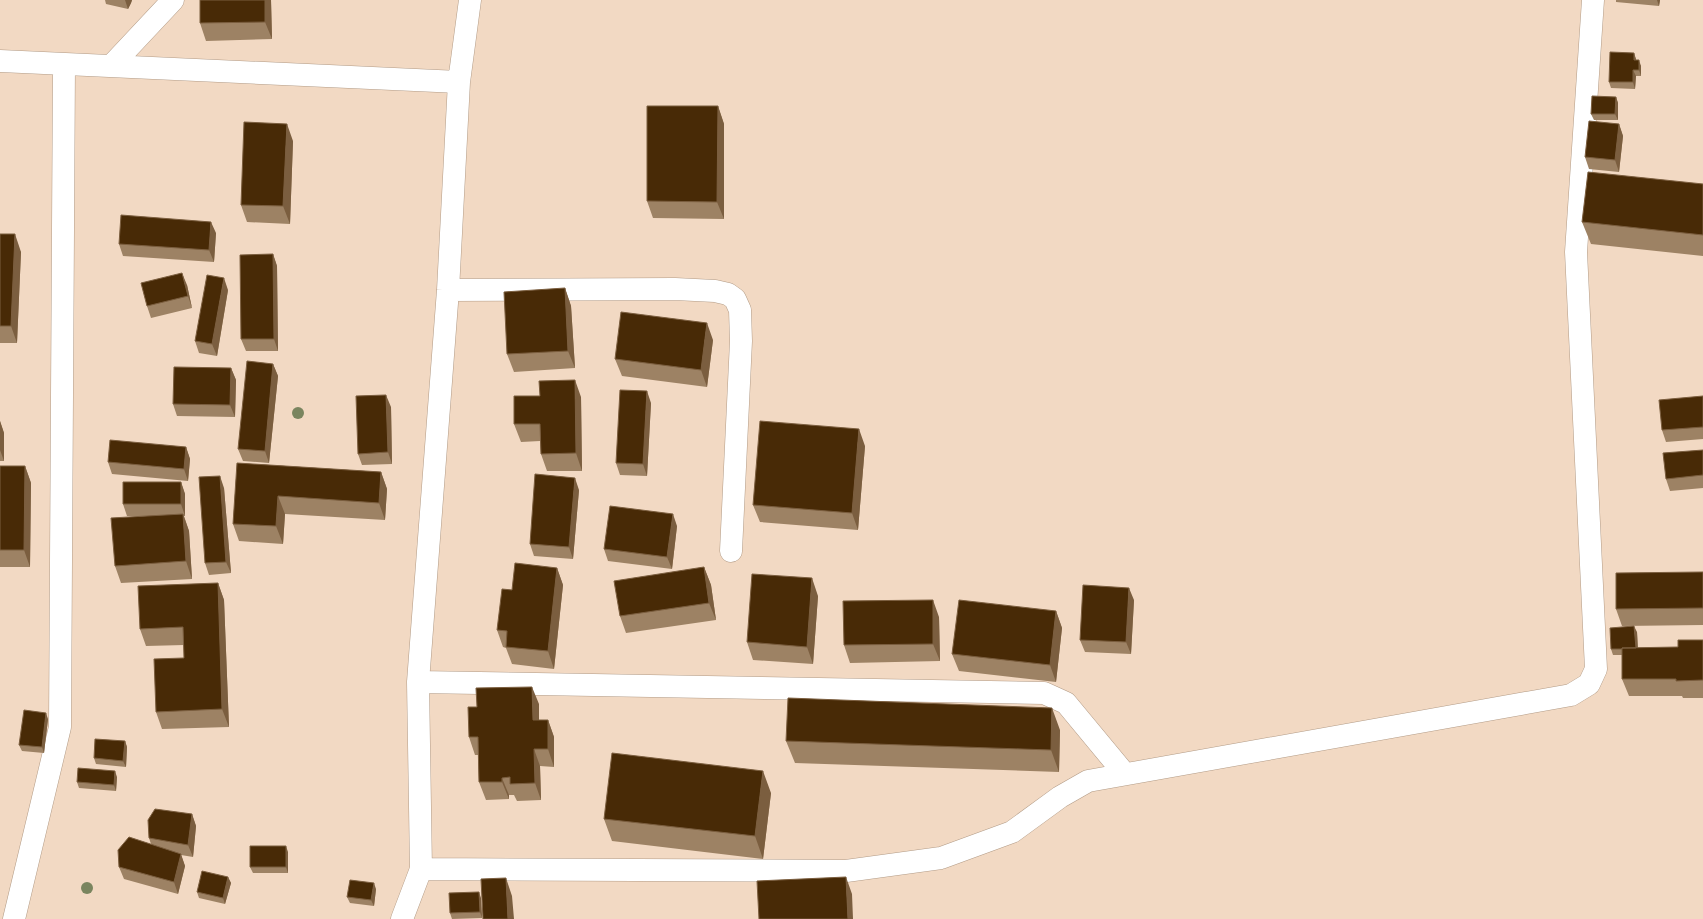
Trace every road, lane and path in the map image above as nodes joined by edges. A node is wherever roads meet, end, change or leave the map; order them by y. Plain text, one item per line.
1 (173, 0) edge
2 (470, 0) edge
3 (1593, 0) edge
4 (0, 61) edge
5 (64, 64) junction
6 (112, 65) junction
7 (459, 82) junction
8 (448, 290) junction
9 (731, 551) dead end
10 (418, 682) junction
11 (1124, 773) junction
12 (421, 869) junction
13 (14, 919) edge
14 (402, 919) edge

1 - 6 street
2 - 7 street
3 - 11 street
4 - 5 street
5 - 6 street
5 - 13 street
6 - 7 street
7 - 8 street
8 - 9 street
8 - 10 street
10 - 11 street
10 - 12 street
11 - 12 street
12 - 14 street

